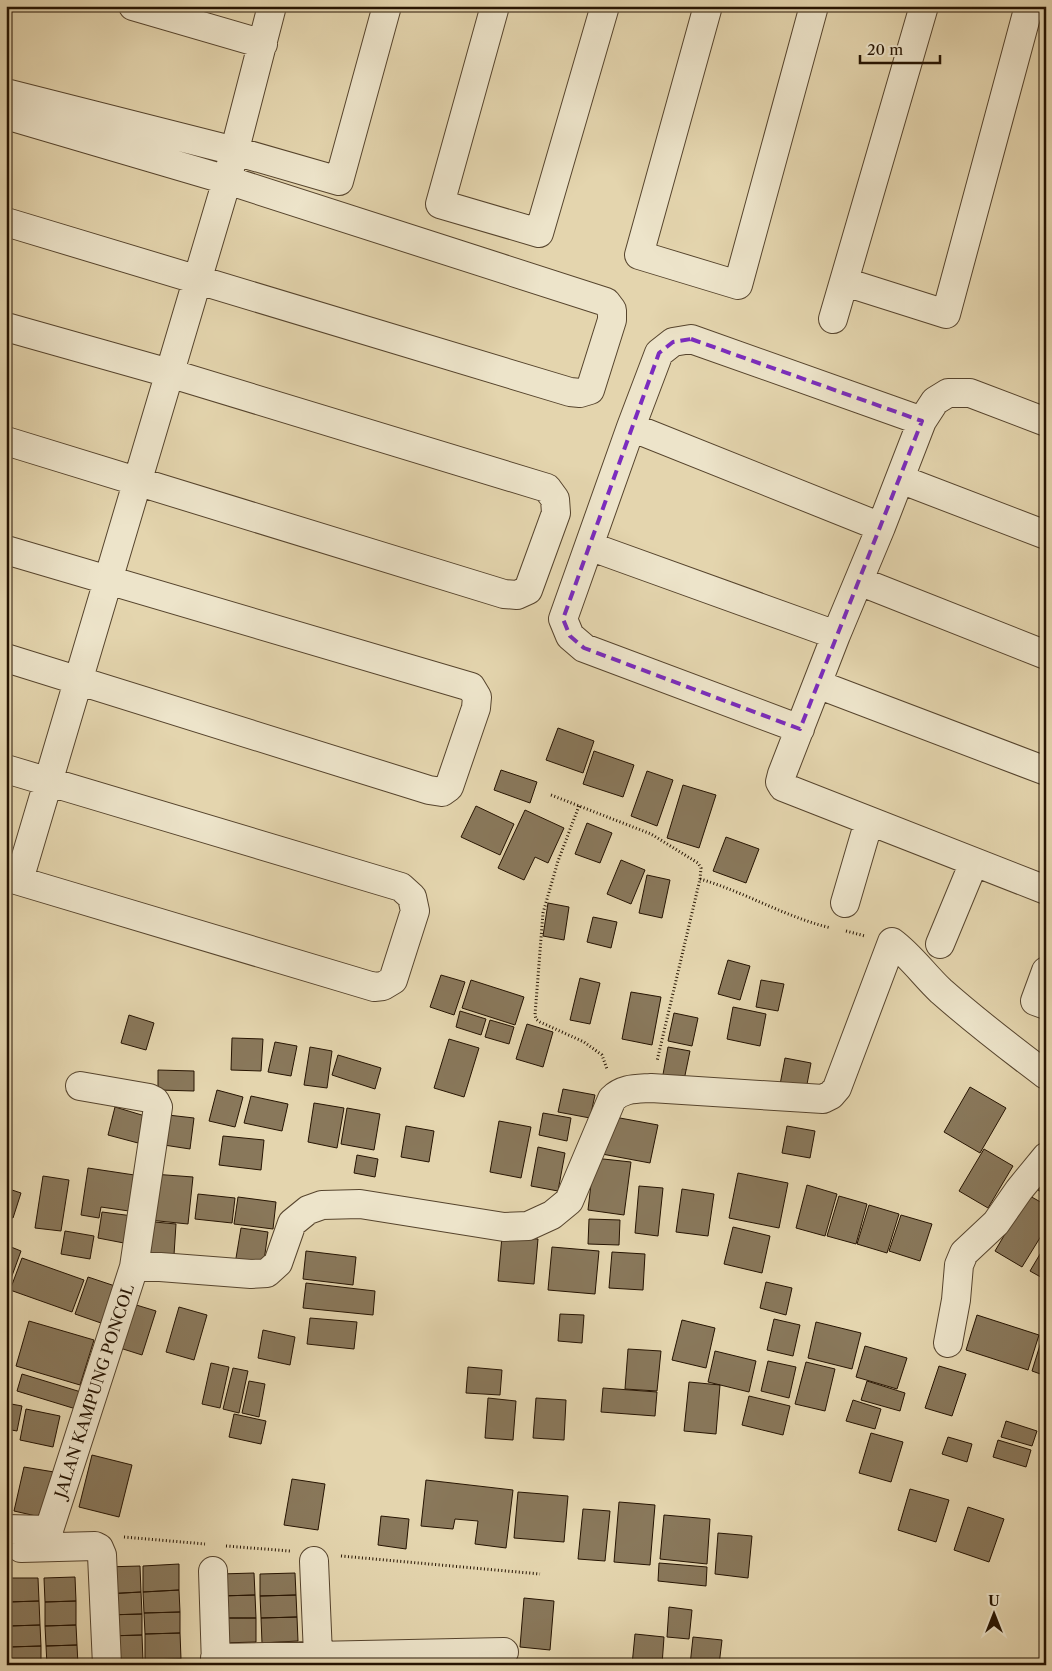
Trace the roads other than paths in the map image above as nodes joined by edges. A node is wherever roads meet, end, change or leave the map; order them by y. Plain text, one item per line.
1 (133, 6) edge
2 (272, 6) edge
3 (387, 6) edge
4 (495, 6) edge
5 (604, 6) edge
6 (708, 6) edge
7 (814, 6) edge
8 (924, 6) edge
9 (1029, 6) edge
10 (262, 44) junction
11 (6, 93) edge
12 (6, 115) edge
13 (234, 151) junction
14 (226, 180) junction
15 (6, 222) edge
16 (197, 280) junction
17 (845, 282) junction
18 (833, 319) dead end
19 (6, 326) edge
20 (169, 374) junction
21 (922, 420) junction
22 (1046, 422) edge
23 (631, 427) junction
24 (6, 442) edge
25 (900, 479) junction
26 (136, 482) junction
27 (881, 526) junction
28 (1046, 535) edge
29 (589, 546) junction
30 (6, 550) edge
31 (108, 579) junction
32 (859, 581) junction
33 (836, 635) junction
34 (1046, 654) edge
35 (6, 658) edge
36 (78, 680) junction
37 (817, 684) junction
38 (800, 729) junction
39 (6, 769) edge
40 (1046, 771) edge
41 (47, 781) junction
42 (870, 821) junction
43 (974, 862) junction
44 (12, 878) edge
45 (1046, 890) edge
46 (845, 903) dead end
47 (940, 944) dead end
48 (1046, 971) edge
49 (1046, 1005) edge
50 (1046, 1075) edge
51 (80, 1086) dead end
52 (1046, 1158) edge
53 (134, 1267) junction
54 (948, 1343) dead end
55 (6, 1529) edge
56 (6, 1548) edge
57 (314, 1561) dead end
58 (213, 1571) dead end
59 (504, 1652) dead end
60 (318, 1655) junction
61 (216, 1661) edge
62 (107, 1665) edge

1 - 10 street
2 - 10 street
3 - 13 street
4 - 5 street
6 - 7 street
8 - 17 street
9 - 17 street
10 - 13 street
11 - 13 street
12 - 14 street
13 - 14 street
14 - 16 street
14 - 16 street
15 - 16 street
16 - 20 street
17 - 18 street
19 - 20 street
20 - 26 street
20 - 26 street
21 - 22 street
21 - 23 street
21 - 25 street
23 - 27 street
23 - 29 street
24 - 26 street
25 - 27 street
25 - 28 street
26 - 31 street
27 - 32 street
29 - 33 street
29 - 38 street
30 - 31 street
31 - 36 street
31 - 36 street
32 - 33 street
32 - 34 street
33 - 37 street
35 - 36 street
36 - 41 street
37 - 38 street
37 - 40 street
38 - 42 street
39 - 41 street
41 - 44 street
41 - 44 street
42 - 43 street
42 - 46 street
43 - 45 street
43 - 47 street
48 - 49 street
50 - 53 street, JALAN KAMPUNG PONCOL
51 - 53 street
52 - 54 street
53 - 55 street, JALAN KAMPUNG PONCOL
56 - 62 street
57 - 60 street
58 - 61 street
59 - 60 street
60 - 61 street

